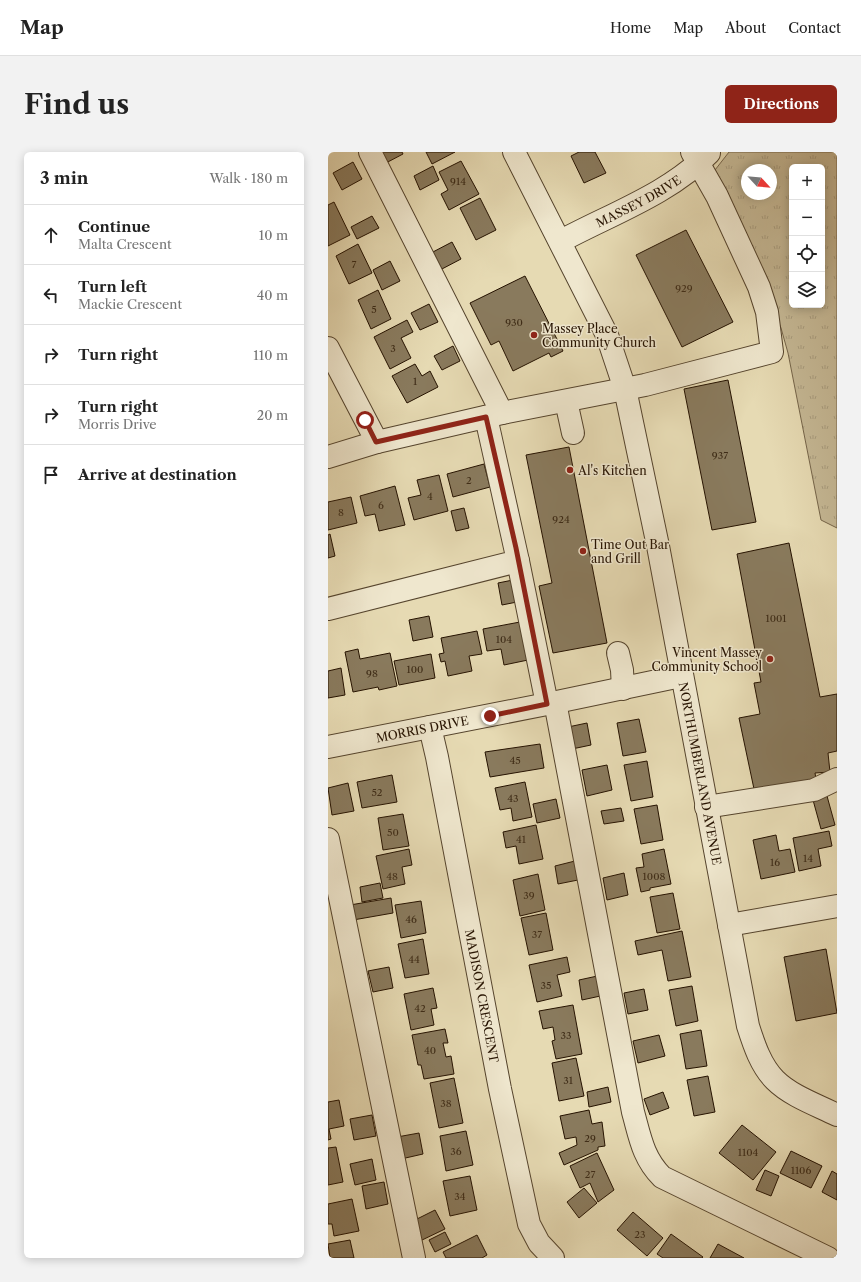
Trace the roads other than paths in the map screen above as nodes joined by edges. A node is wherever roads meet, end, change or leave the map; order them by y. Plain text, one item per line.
1 (370, 152) edge
2 (514, 152) edge
3 (701, 156) edge
4 (561, 241) junction
5 (328, 348) edge
6 (625, 389) junction
7 (566, 401) junction
8 (494, 415) junction
9 (573, 433) dead end
10 (376, 442) junction
11 (328, 457) edge
12 (518, 561) junction
13 (328, 609) edge
14 (618, 653) dead end
15 (681, 676) junction
16 (623, 689) junction
17 (551, 703) junction
18 (430, 727) junction
19 (328, 747) edge
20 (837, 779) edge
21 (706, 807) junction
22 (328, 839) edge
23 (837, 906) edge
24 (729, 925) junction
25 (837, 1115) edge
26 (414, 1258) edge
27 (553, 1258) edge
28 (828, 1258) edge

1 - 8 street
2 - 4 street, NORTHUMBERLAND AVENUE
3 - 4 street, MASSEY DRIVE
3 - 6 street
4 - 6 street, NORTHUMBERLAND AVENUE
5 - 10 street
6 - 7 street
6 - 15 street, NORTHUMBERLAND AVENUE
7 - 8 street
7 - 9 street
8 - 10 street
8 - 12 street
10 - 11 street
12 - 13 street
12 - 17 street
14 - 16 street
15 - 16 street, MORRIS DRIVE
15 - 21 street, NORTHUMBERLAND AVENUE
16 - 17 street, MORRIS DRIVE
17 - 18 street, MORRIS DRIVE
17 - 28 street
18 - 19 street, MORRIS DRIVE
18 - 27 street, MADISON CRESCENT
20 - 21 street
21 - 24 street, NORTHUMBERLAND AVENUE
22 - 26 street
23 - 24 street
24 - 25 street, NORTHUMBERLAND AVENUE

